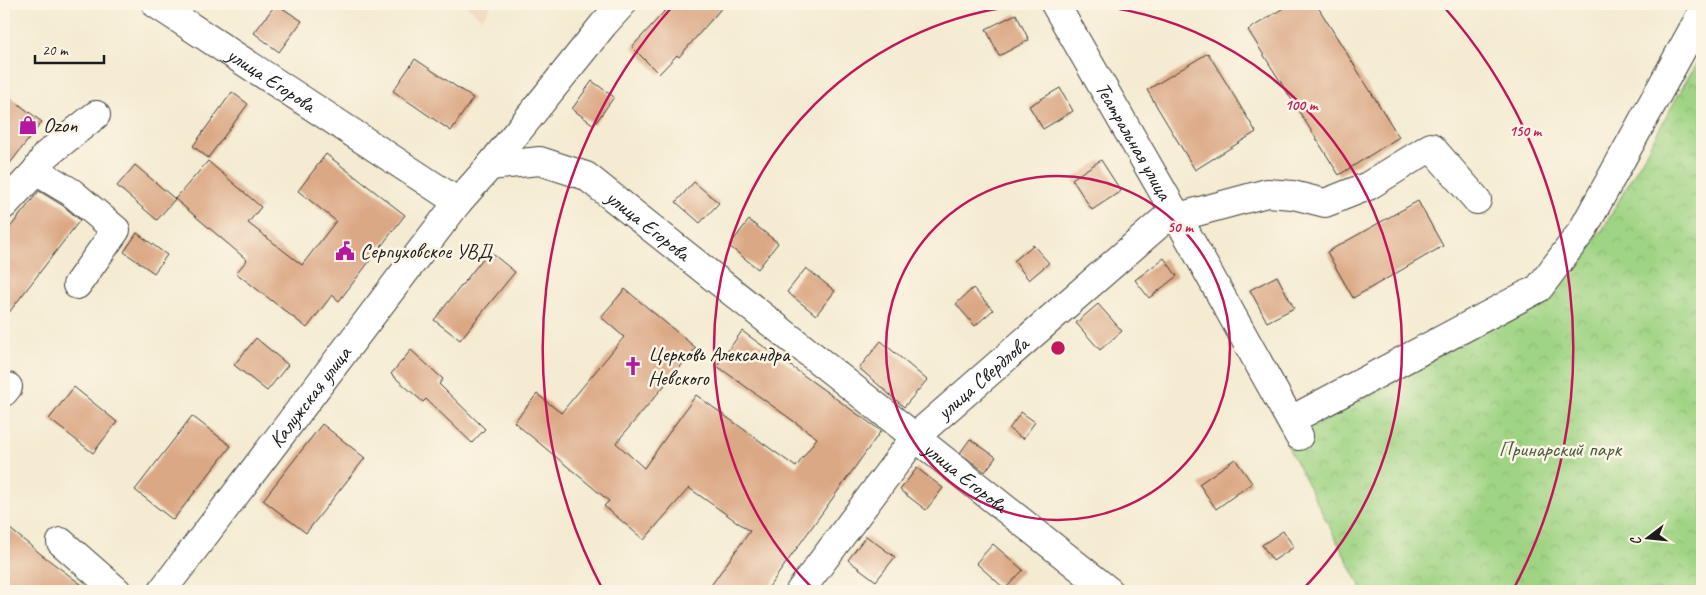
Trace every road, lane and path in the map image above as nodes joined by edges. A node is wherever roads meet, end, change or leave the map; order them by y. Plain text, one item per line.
1 (156, 4) edge
2 (622, 4) edge
3 (1055, 4) edge
4 (1702, 12) edge
5 (96, 115) dead end
6 (490, 166) junction
7 (36, 171) junction
8 (1477, 200) dead end
9 (458, 202) junction
10 (4, 205) edge
11 (1176, 214) junction
12 (77, 285) dead end
13 (916, 436) junction
14 (61, 542) dead end
15 (117, 591) edge
16 (162, 591) edge
17 (800, 591) edge
18 (1109, 591) edge

1 - 9 street, улица Егорова
2 - 6 street
3 - 11 street, Театральная улица
4 - 11 street, Театральная улица
5 - 7 street
6 - 9 street
6 - 13 street, улица Егорова
7 - 10 street
7 - 12 street
8 - 11 street
9 - 16 street, Калужская улица
11 - 13 street, улица Свердлова
13 - 17 street, улица Свердлова
13 - 18 street, улица Егорова
14 - 15 street

